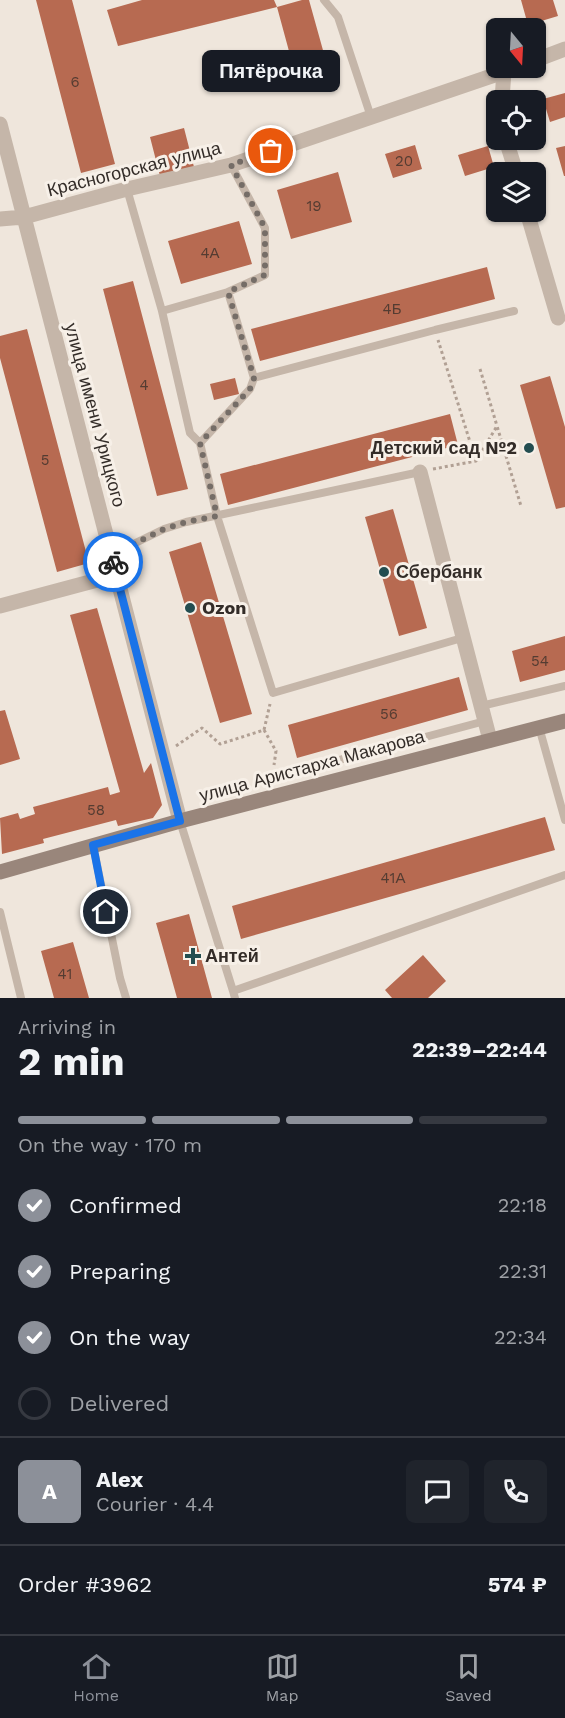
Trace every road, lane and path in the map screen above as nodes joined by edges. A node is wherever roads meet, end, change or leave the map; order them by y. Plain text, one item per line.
1 (324, 0) edge
2 (565, 49) edge
3 (546, 56) edge
4 (486, 77) edge
5 (371, 117) junction
6 (0, 124) edge
7 (231, 165) junction
8 (127, 189) junction
9 (24, 217) junction
10 (0, 219) edge
11 (530, 222) edge
12 (228, 292) junction
13 (162, 311) junction
14 (514, 311) dead end
15 (558, 318) dead end
16 (435, 330) junction
17 (480, 369) dead end
18 (254, 378) junction
19 (497, 426) junction
20 (200, 443) junction
21 (476, 461) junction
22 (420, 472) junction
23 (521, 506) dead end
24 (217, 516) junction
25 (111, 555) junction
26 (116, 575) junction
27 (0, 606) edge
28 (462, 638) junction
29 (565, 686) edge
30 (273, 693) junction
31 (483, 714) junction
32 (565, 721) edge
33 (539, 727) junction
34 (264, 730) junction
35 (490, 740) junction
36 (163, 754) junction
37 (272, 778) joint
38 (565, 820) edge
39 (180, 821) junction
40 (93, 845) junction
41 (0, 872) edge
42 (565, 875) edge
43 (0, 912) edge
44 (234, 994) edge
45 (21, 998) edge
46 (126, 998) edge

1 - 5 lane
2 - 3 street
4 - 5 street, Красногорская улица
5 - 7 street, Красногорская улица
6 - 9 street, улица имени Урицкого
7 - 8 street, Красногорская улица
7 - 12 lane
8 - 9 street, Красногорская улица
8 - 13 lane
9 - 10 street, Красногорская улица
9 - 25 street, улица имени Урицкого
11 - 15 street
12 - 13 lane
12 - 18 lane
13 - 20 lane
14 - 16 lane
16 - 18 lane
16 - 21 path
17 - 19 path
18 - 20 lane
19 - 21 path
19 - 23 path
20 - 24 lane
21 - 22 path
22 - 24 lane
22 - 28 street
24 - 25 lane
24 - 30 lane
25 - 26 street, улица имени Урицкого
26 - 27 street
26 - 36 street, улица имени Урицкого
28 - 30 lane
28 - 31 street
29 - 31 lane
30 - 34 path
31 - 35 street
31 - 37 lane
32 - 33 street, улица Аристарха Макарова
33 - 35 street, улица Аристарха Макарова
33 - 38 lane
34 - 36 path
34 - 37 path
35 - 39 street, улица Аристарха Макарова
36 - 39 street, улица имени Урицкого
39 - 40 street, улица Аристарха Макарова
39 - 44 lane
40 - 41 street, улица Аристарха Макарова
40 - 46 lane
42 - 44 lane
43 - 45 lane

